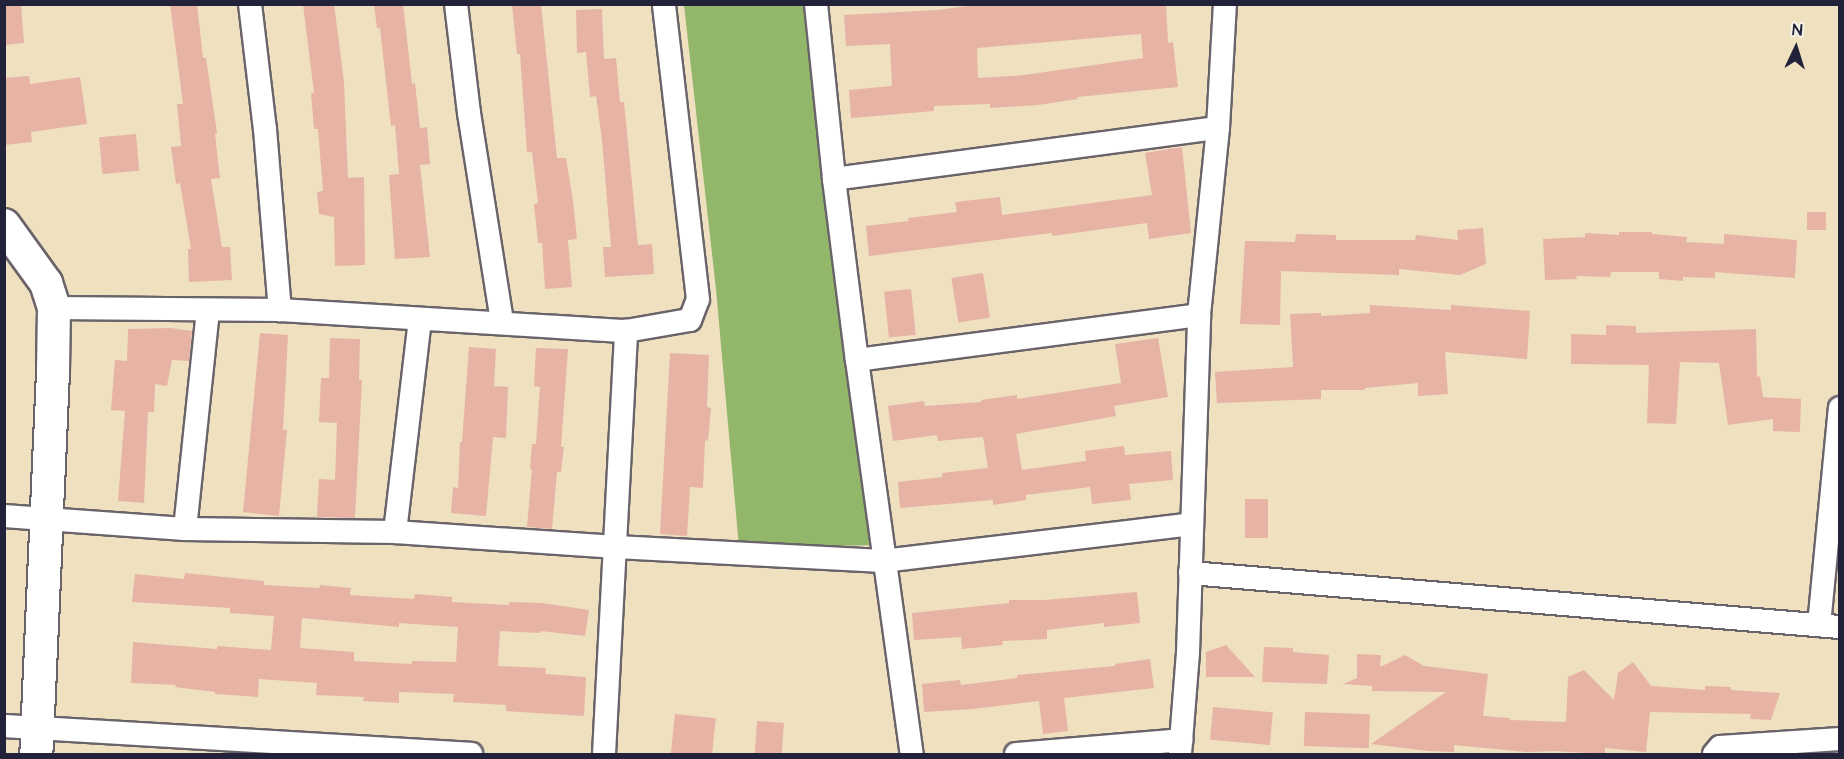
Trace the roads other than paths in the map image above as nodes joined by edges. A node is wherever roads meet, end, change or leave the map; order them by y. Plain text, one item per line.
1 (250, 4) edge
2 (456, 4) edge
3 (664, 4) edge
4 (816, 4) edge
5 (1225, 4) edge
6 (1218, 128) junction
7 (834, 179) junction
8 (4, 225) edge
9 (54, 308) junction
10 (208, 310) junction
11 (280, 310) junction
12 (1198, 315) junction
13 (420, 320) junction
14 (502, 322) junction
15 (626, 331) junction
16 (857, 360) junction
17 (1839, 408) edge
18 (4, 516) edge
19 (47, 517) junction
20 (1192, 524) junction
21 (185, 529) junction
22 (395, 532) junction
23 (616, 548) junction
24 (883, 561) junction
25 (1190, 573) junction
26 (1829, 626) edge
27 (4, 726) edge
28 (1839, 739) edge
29 (36, 741) edge
30 (1181, 747) edge
31 (471, 754) edge
32 (604, 754) edge
33 (912, 754) edge
34 (1016, 754) edge
35 (1714, 754) edge

1 - 11 street
2 - 14 street
3 - 15 street
4 - 7 street
5 - 6 street
6 - 7 street
6 - 12 street
7 - 16 street
8 - 9 street
9 - 10 street
9 - 19 street
10 - 11 street
10 - 21 street
11 - 13 street
12 - 16 street
12 - 20 street
13 - 14 street
13 - 22 street
14 - 15 street
15 - 23 street
16 - 24 street
17 - 26 street
18 - 19 street
19 - 21 street
19 - 29 street
20 - 24 street
20 - 25 street
21 - 22 street
22 - 23 street
23 - 24 street
23 - 32 street
24 - 33 street
25 - 26 street
25 - 30 street
27 - 29 street
28 - 35 street
29 - 31 street
30 - 34 street

